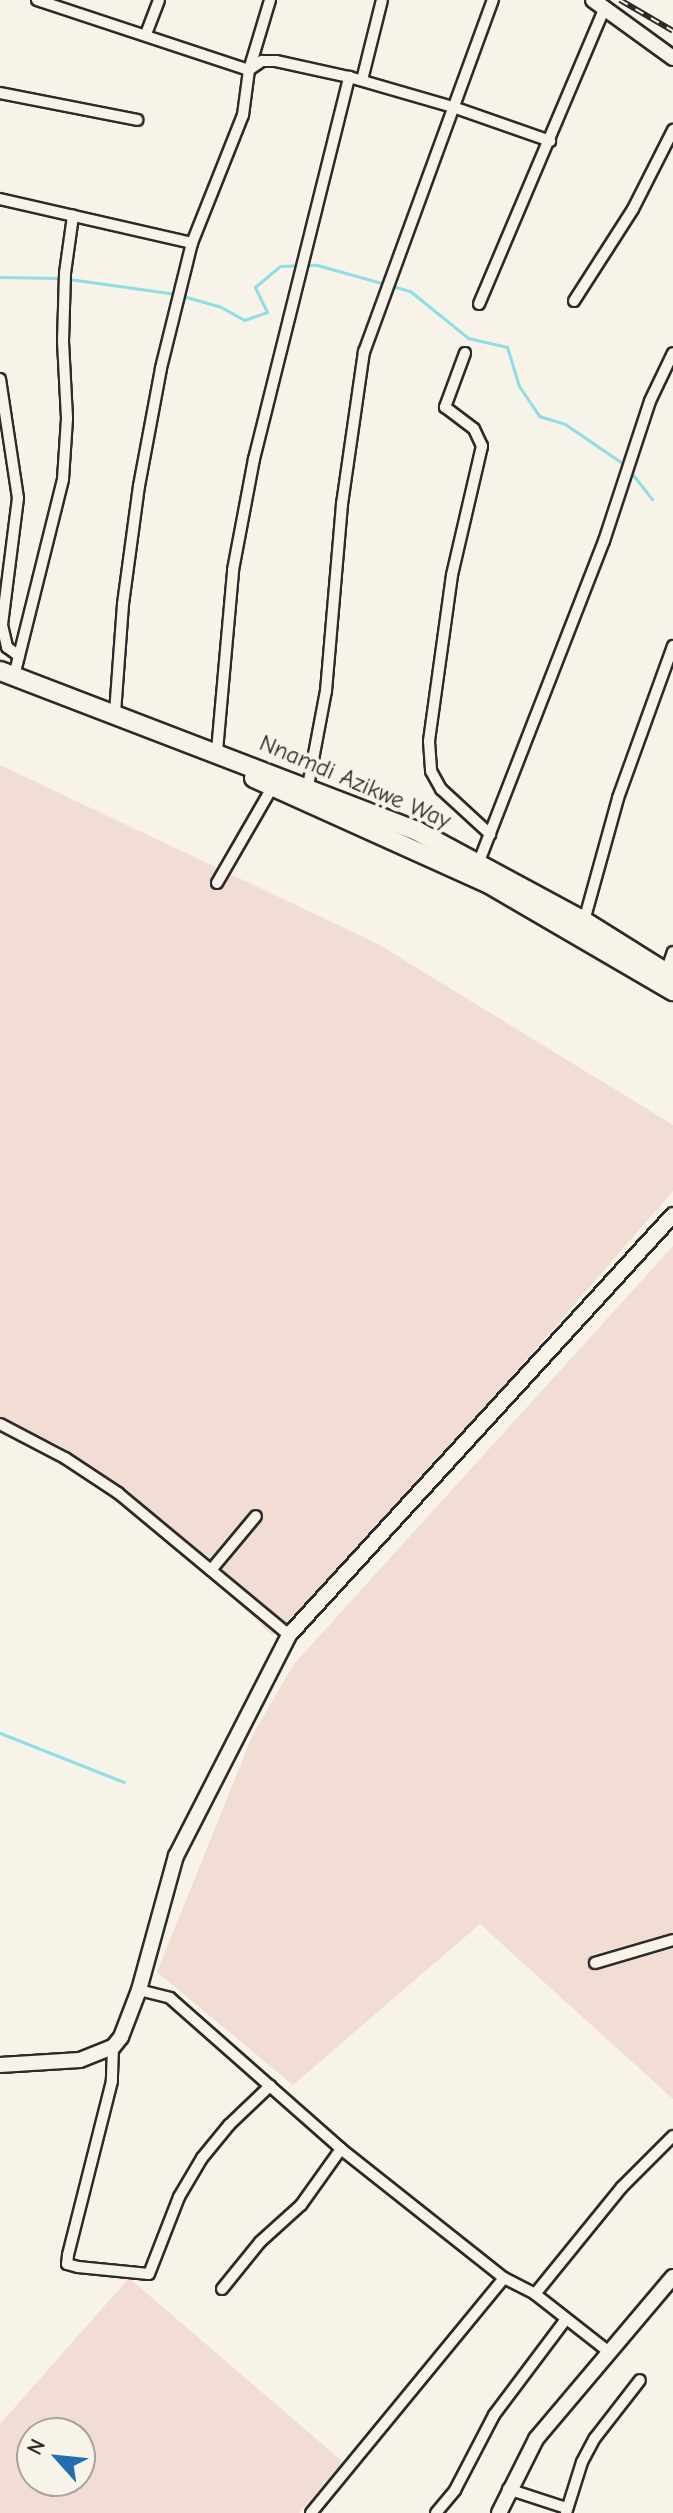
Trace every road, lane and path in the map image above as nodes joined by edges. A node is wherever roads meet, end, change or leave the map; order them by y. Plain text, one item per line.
1 (159, 0) edge
2 (270, 0) edge
3 (382, 0) edge
4 (493, 0) edge
5 (43, 1) edge
6 (599, 5) edge
7 (146, 34) junction
8 (673, 58) edge
9 (249, 70) junction
10 (349, 77) junction
11 (362, 80) junction
12 (0, 93) edge
13 (453, 107) junction
14 (137, 120) dead end
15 (673, 130) edge
16 (550, 141) junction
17 (0, 199) edge
18 (73, 216) junction
19 (192, 243) junction
20 (574, 301) dead end
21 (479, 304) dead end
22 (465, 353) dead end
23 (673, 353) edge
24 (0, 379) edge
25 (673, 646) edge
26 (19, 656) junction
27 (5, 677) edge
28 (115, 713) junction
29 (217, 751) junction
30 (273, 786) junction
31 (308, 786) junction
32 (490, 834) junction
33 (478, 864) junction
34 (217, 883) dead end
35 (584, 921) junction
36 (673, 952) edge
37 (669, 975) edge
38 (673, 991) edge
39 (673, 1215) edge
40 (0, 1424) edge
41 (256, 1516) dead end
42 (211, 1570) junction
43 (289, 1635) junction
44 (673, 1940) edge
45 (595, 1963) dead end
46 (139, 1990) junction
47 (113, 2047) junction
48 (0, 2065) edge
49 (270, 2086) junction
50 (673, 2136) edge
51 (341, 2149) junction
52 (673, 2277) edge
53 (504, 2278) junction
54 (222, 2289) dead end
55 (535, 2294) junction
56 (566, 2319) junction
57 (609, 2352) junction
58 (640, 2380) dead end
59 (508, 2489) junction
60 (566, 2511) edge
61 (311, 2513) edge
62 (436, 2513) edge
63 (499, 2513) edge

1 - 7 street
2 - 9 street
3 - 11 street
4 - 13 street
5 - 7 street
6 - 8 street
6 - 16 street
7 - 9 street
9 - 10 street
9 - 19 street
10 - 11 street
10 - 29 street
11 - 13 street
12 - 14 street
13 - 16 street
13 - 31 street
15 - 20 street
16 - 21 street
17 - 18 street
18 - 19 street
18 - 26 street
19 - 28 street
22 - 32 street
23 - 32 street
24 - 26 street
25 - 35 street
26 - 27 street
27 - 28 highway, Nnamdi Azikwe Way
27 - 30 highway, Nnamdi Azikwe Way
28 - 29 highway, Nnamdi Azikwe Way
29 - 31 highway, Nnamdi Azikwe Way
30 - 34 street
30 - 38 highway, Nnamdi Azikwe Way
31 - 33 highway, Nnamdi Azikwe Way
32 - 33 street
33 - 35 highway, Nnamdi Azikwe Way
35 - 37 highway, Nnamdi Azikwe Way
36 - 37 street
39 - 43 street
40 - 42 street
41 - 42 street
42 - 43 street
43 - 46 street
44 - 45 street
46 - 47 street
46 - 49 street
47 - 48 street
47 - 49 street
49 - 51 street
50 - 55 street
51 - 53 street
51 - 54 street
52 - 57 street
53 - 55 street
53 - 61 street
55 - 56 street
56 - 57 street
56 - 62 street
57 - 59 street
58 - 60 street
59 - 60 street
59 - 63 street

